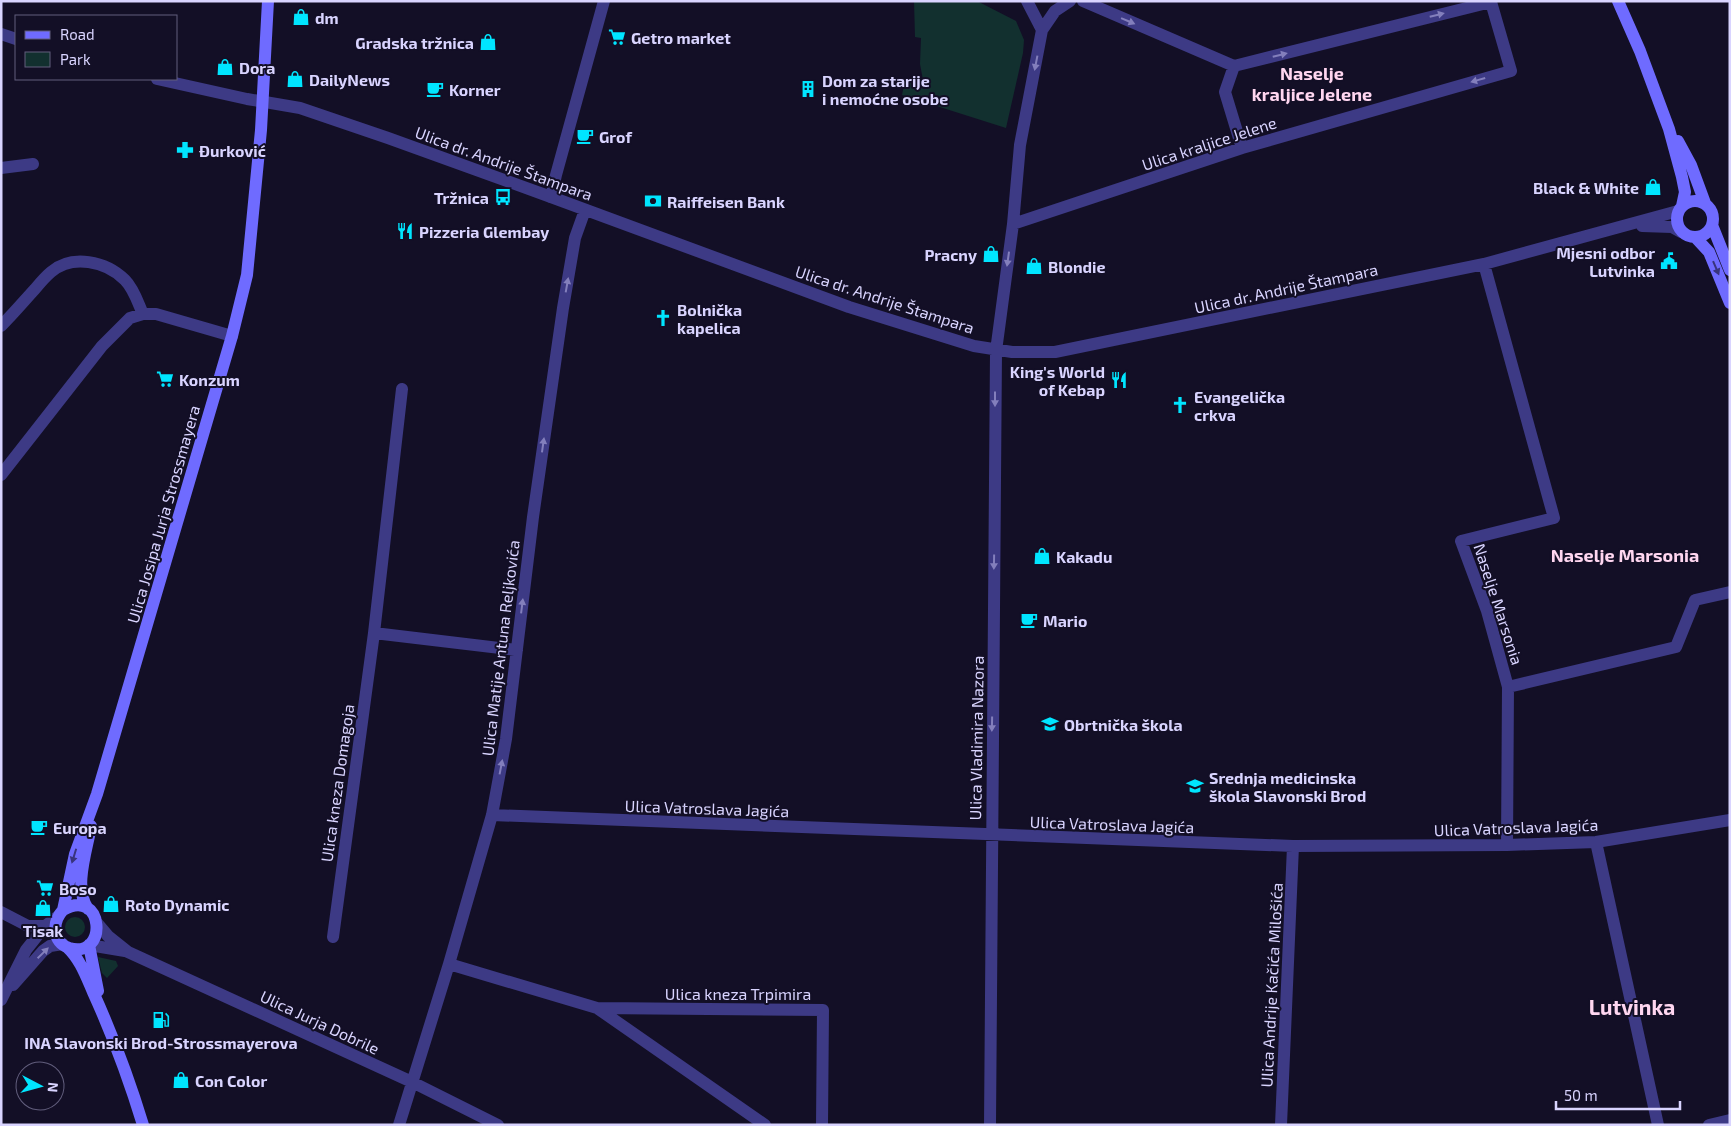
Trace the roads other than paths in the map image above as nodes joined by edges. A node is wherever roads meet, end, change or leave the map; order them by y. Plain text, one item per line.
1 (268, 1) edge
2 (604, 1) edge
3 (1027, 1) edge
4 (1070, 1) edge
5 (1083, 1) edge
6 (1618, 1) edge
7 (1042, 30) junction
8 (1, 34) edge
9 (15, 39) edge
10 (1234, 66) junction
11 (162, 80) edge
12 (263, 101) junction
13 (1669, 129) junction
14 (1242, 148) junction
15 (33, 164) dead end
16 (1, 168) edge
17 (552, 197) junction
18 (1704, 203) junction
19 (1680, 208) junction
20 (585, 210) junction
21 (1013, 224) junction
22 (1712, 225) junction
23 (1622, 226) junction
24 (1681, 232) junction
25 (1695, 237) junction
26 (1484, 264) junction
27 (1730, 270) edge
28 (1730, 303) edge
29 (143, 314) junction
30 (1, 326) edge
31 (232, 336) junction
32 (996, 351) junction
33 (402, 389) dead end
34 (2, 472) edge
35 (1730, 592) edge
36 (374, 633) junction
37 (517, 650) junction
38 (1508, 687) junction
39 (97, 794) junction
40 (492, 815) junction
41 (1730, 820) edge
42 (991, 836) junction
43 (1596, 842) junction
44 (1294, 846) junction
45 (1507, 846) junction
46 (88, 909) junction
47 (1, 912) edge
48 (60, 914) junction
49 (97, 923) junction
50 (45, 926) junction
51 (333, 937) dead end
52 (65, 945) junction
53 (89, 945) junction
54 (128, 952) junction
55 (449, 964) junction
56 (2, 998) edge
57 (597, 1008) junction
58 (104, 1015) junction
59 (412, 1082) junction
60 (1730, 1120) edge
61 (143, 1125) edge
62 (399, 1125) edge
63 (498, 1125) edge
64 (766, 1125) edge
65 (822, 1125) edge
66 (990, 1125) edge
67 (1281, 1125) edge
68 (1658, 1125) edge
69 (1709, 1125) edge

1 - 12 main road, Ulica Josipa Jurja Strossmayera
2 - 17 street
3 - 7 street
4 - 7 street
5 -> 10 street
6 - 13 main road
7 -> 21 street
8 - 9 street
10 - 14 street
10 -> 14 street, Ulica kraljice Jelene
11 - 12 street, Ulica dr. Andrije Štampara
12 - 17 street, Ulica dr. Andrije Štampara
12 - 31 main road, Ulica Josipa Jurja Strossmayera
13 - 18 main road
13 - 19 main road
14 - 21 street, Ulica kraljice Jelene
15 - 16 street
17 - 20 street, Ulica dr. Andrije Štampara
18 - 19 main road
18 - 22 main road
19 - 23 street, Ulica dr. Andrije Štampara
19 - 24 main road
20 - 32 street, Ulica dr. Andrije Štampara
37 -> 20 street, Ulica Matije Antuna Reljkovića
21 -> 32 street
22 - 25 main road
22 - 27 main road
23 - 24 street, Ulica dr. Andrije Štampara
23 - 26 street, Ulica dr. Andrije Štampara
24 - 25 main road
25 -> 28 main road
26 - 32 street, Ulica dr. Andrije Štampara
26 - 38 street, Naselje Marsonia
29 - 30 street
29 - 31 street
29 - 34 street
31 - 39 main road, Ulica Josipa Jurja Strossmayera
32 -> 42 street, Ulica Vladimira Nazora
33 - 36 street, Ulica kneza Domagoja
35 - 38 street, Naselje Marsonia
36 - 37 street
36 - 51 street, Ulica kneza Domagoja
40 -> 37 street, Ulica Matije Antuna Reljkovića
38 - 45 street
39 - 46 main road, Ulica Josipa Jurja Strossmayera
39 -> 48 main road, Ulica Josipa Jurja Strossmayera
40 - 42 street, Ulica Vatroslava Jagića
40 - 55 street, Ulica Matije Antuna Reljkovića
41 - 43 street, Ulica Vatroslava Jagića
42 - 44 street, Ulica Vatroslava Jagića
42 - 66 street, Ulica Vladimira Nazora
43 - 45 street, Ulica Vatroslava Jagića
43 - 68 street
44 - 45 street, Ulica Vatroslava Jagića
44 - 67 street, Ulica Andrije Kačića Milošića
46 - 48 main road
46 - 49 main road, Ulica Josipa Jurja Strossmayera
47 - 50 street
48 - 50 street
48 - 52 main road, Ulica Josipa Jurja Strossmayera
49 - 53 main road
49 - 54 street, Ulica Jurja Dobrile
50 - 56 street
52 - 53 main road
56 -> 52 street
52 - 58 main road, Ulica Josipa Jurja Strossmayera
53 - 54 street, Ulica Jurja Dobrile
53 - 58 main road, Ulica Josipa Jurja Strossmayera
54 - 59 street, Ulica Jurja Dobrile
55 - 57 street, Ulica kneza Trpimira
55 - 59 street, Ulica Matije Antuna Reljkovića
57 - 64 street, Ulica kneza Trpimira
57 - 65 street, Ulica kneza Trpimira
58 - 61 main road, Ulica Josipa Jurja Strossmayera
59 - 62 street, Ulica Matije Antuna Reljkovića
59 - 63 street, Ulica Jurja Dobrile
60 - 69 street

